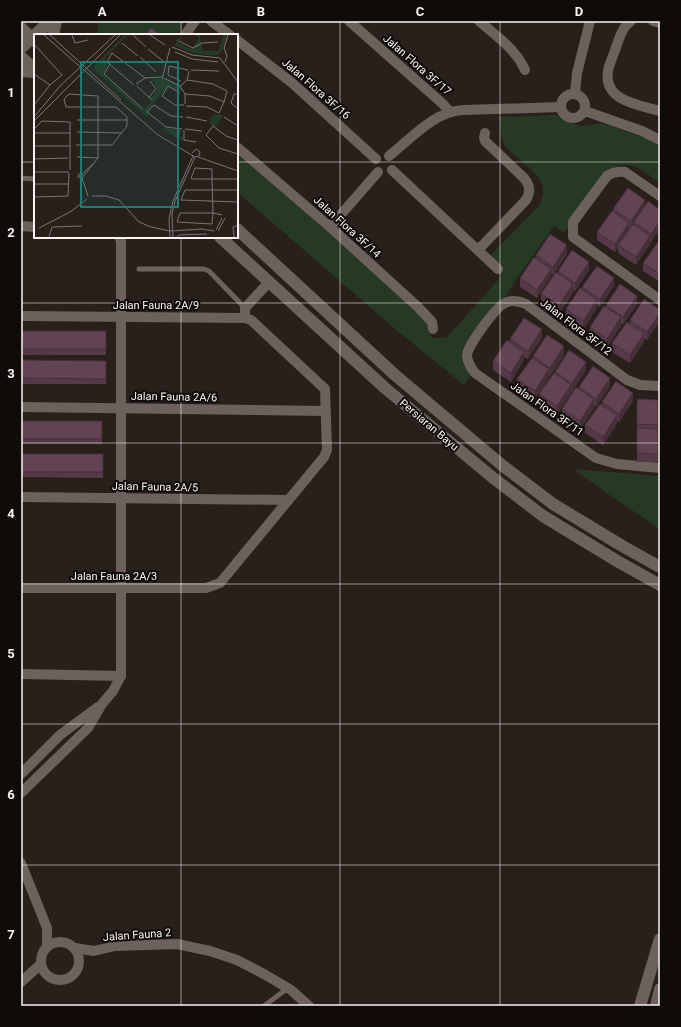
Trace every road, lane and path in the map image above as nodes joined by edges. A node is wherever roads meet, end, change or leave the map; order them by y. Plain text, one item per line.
1 (50, 21) edge
2 (56, 21) edge
3 (195, 21) edge
4 (211, 21) edge
5 (479, 21) edge
6 (590, 21) edge
7 (630, 21) edge
8 (653, 21) edge
9 (352, 22) edge
10 (660, 23) edge
11 (21, 28) edge
12 (38, 34) edge
13 (53, 34) edge
14 (186, 34) edge
15 (229, 34) edge
16 (33, 40) edge
17 (238, 41) edge
18 (21, 48) edge
19 (21, 57) edge
20 (34, 68) edge
21 (525, 70) dead end
22 (21, 71) edge
23 (34, 72) edge
24 (575, 93) junction
25 (561, 107) junction
26 (585, 111) junction
27 (660, 111) edge
28 (450, 112) junction
29 (485, 133) dead end
30 (660, 140) edge
31 (238, 148) edge
32 (389, 156) junction
33 (376, 159) junction
34 (392, 170) junction
35 (378, 172) junction
36 (21, 178) edge
37 (34, 179) edge
38 (660, 196) edge
39 (21, 226) edge
40 (34, 226) edge
41 (330, 227) junction
42 (238, 230) edge
43 (120, 238) edge
44 (221, 238) edge
45 (478, 250) junction
46 (140, 269) dead end
47 (498, 269) dead end
48 (269, 282) junction
49 (660, 300) edge
50 (245, 313) junction
51 (21, 316) edge
52 (121, 317) junction
53 (484, 326) joint
54 (433, 329) dead end
55 (660, 386) edge
56 (21, 407) edge
57 (121, 408) junction
58 (326, 411) junction
59 (660, 468) edge
60 (21, 497) edge
61 (121, 498) junction
62 (288, 500) junction
63 (660, 567) edge
64 (660, 585) edge
65 (21, 588) edge
66 (121, 588) junction
67 (21, 674) edge
68 (121, 676) junction
69 (102, 704) junction
70 (21, 774) edge
71 (21, 793) edge
72 (21, 863) edge
73 (47, 928) junction
74 (660, 939) edge
75 (62, 941) junction
76 (47, 946) junction
77 (75, 948) junction
78 (94, 951) junction
79 (80, 962) junction
80 (41, 964) junction
81 (49, 977) junction
82 (23, 980) edge
83 (288, 988) junction
84 (660, 989) edge
85 (264, 1006) edge
86 (309, 1006) edge
87 (640, 1006) edge
88 (656, 1006) edge

1 - 12 main road
2 - 13 main road
3 - 14 street
4 - 15 street
5 - 21 street
6 - 24 street
7 - 27 street
8 - 10 street
9 - 28 street, Jalan Flora 3F/17
11 - 16 main road
16 - 18 main road
17 - 33 street, Jalan Flora 3F/16
19 - 20 main road
22 - 23 main road
24 - 25 street
24 - 26 street
25 - 26 street
25 - 28 street
26 - 30 street
28 - 32 street
29 - 45 street
31 - 41 street, Jalan Flora 3F/14
32 - 33 street
32 - 34 street
33 - 35 street
34 - 35 street
34 - 45 street
35 - 41 street
36 - 37 lane
38 - 49 street
39 - 40 street
41 - 54 street, Jalan Flora 3F/14
42 - 63 main road, Persiaran Bayu
43 - 52 street
44 - 48 main road, Persiaran Bayu
45 - 47 street
46 - 50 lane
48 - 50 street
48 - 64 main road, Persiaran Bayu
50 - 52 street, Jalan Fauna 2A/9
50 - 58 street
51 - 52 street, Jalan Fauna 2A/9
52 - 57 street
53 - 55 street, Jalan Flora 3F/12
53 - 59 street, Jalan Flora 3F/11
56 - 57 street, Jalan Fauna 2A/6
57 - 58 street, Jalan Fauna 2A/6
57 - 61 street
58 - 62 street
60 - 61 street, Jalan Fauna 2A/5
61 - 62 street, Jalan Fauna 2A/5
61 - 66 street
62 - 66 street, Jalan Fauna 2A/3
65 - 66 street, Jalan Fauna 2A/3
66 - 68 street
67 - 68 street
68 - 69 street
69 - 70 street
69 - 71 street
72 - 73 street
73 - 75 street, Jalan Fauna 2
73 - 76 street
74 - 87 main road
75 - 76 street
75 - 77 street, Jalan Fauna 2
76 - 80 street
77 - 78 street, Jalan Fauna 2
77 - 79 street
78 - 79 street, Jalan Fauna 2
78 - 83 street, Jalan Fauna 2
79 - 81 street, Jalan Fauna 2
80 - 81 street
80 - 82 street
81 - 82 street
83 - 85 lane
83 - 86 street, Jalan Fauna 2
84 - 88 main road

